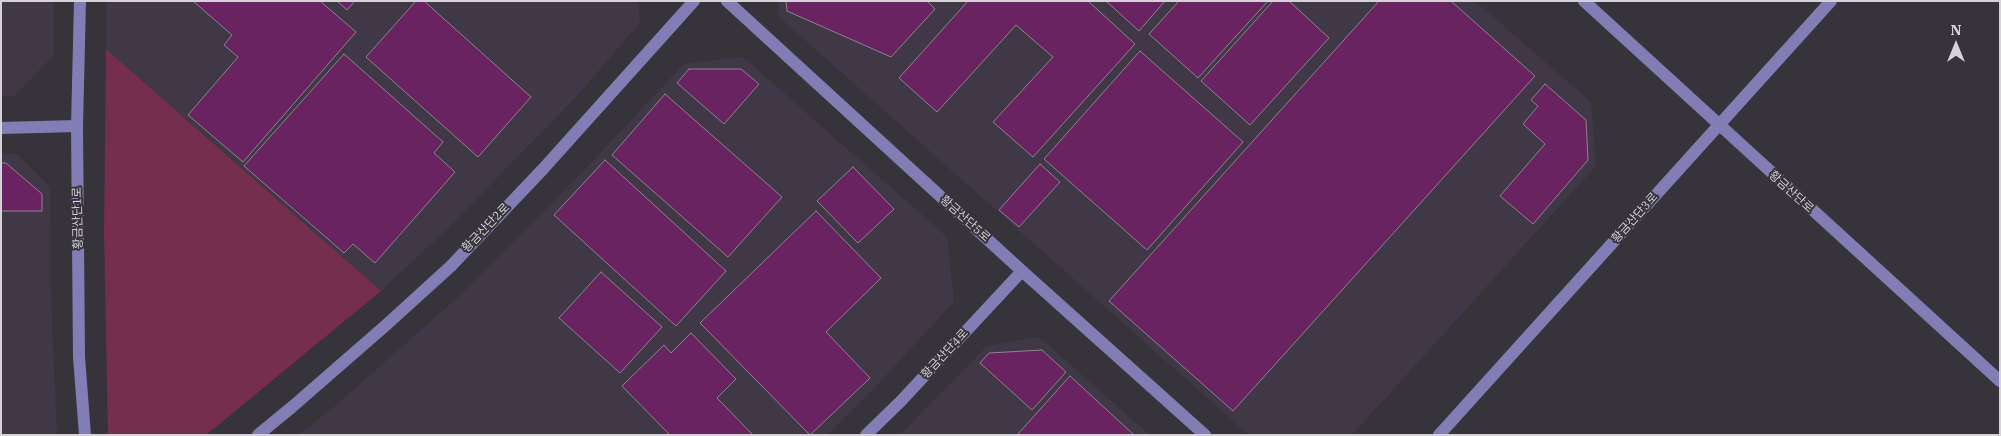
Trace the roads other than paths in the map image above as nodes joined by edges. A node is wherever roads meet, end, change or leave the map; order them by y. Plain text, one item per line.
1 (80, 1) edge
2 (694, 1) edge
3 (727, 1) edge
4 (1584, 1) edge
5 (1832, 1) edge
6 (77, 126) junction
7 (1719, 126) junction
8 (1, 128) edge
9 (1022, 271) junction
10 (2000, 381) edge
11 (85, 435) edge
12 (258, 435) edge
13 (866, 435) edge
14 (1205, 435) edge
15 (1439, 435) edge

1 - 6 street, 황금산단1로
2 - 12 street, 황금산단2로
3 - 9 street, 황금산단5로
4 - 7 street, 황금산단로
5 - 7 street, 황금산단3로
6 - 8 street
6 - 11 street, 황금산단1로
7 - 10 street, 황금산단로
7 - 15 street, 황금산단3로
9 - 13 street, 황금산단4로
9 - 14 street, 황금산단5로

